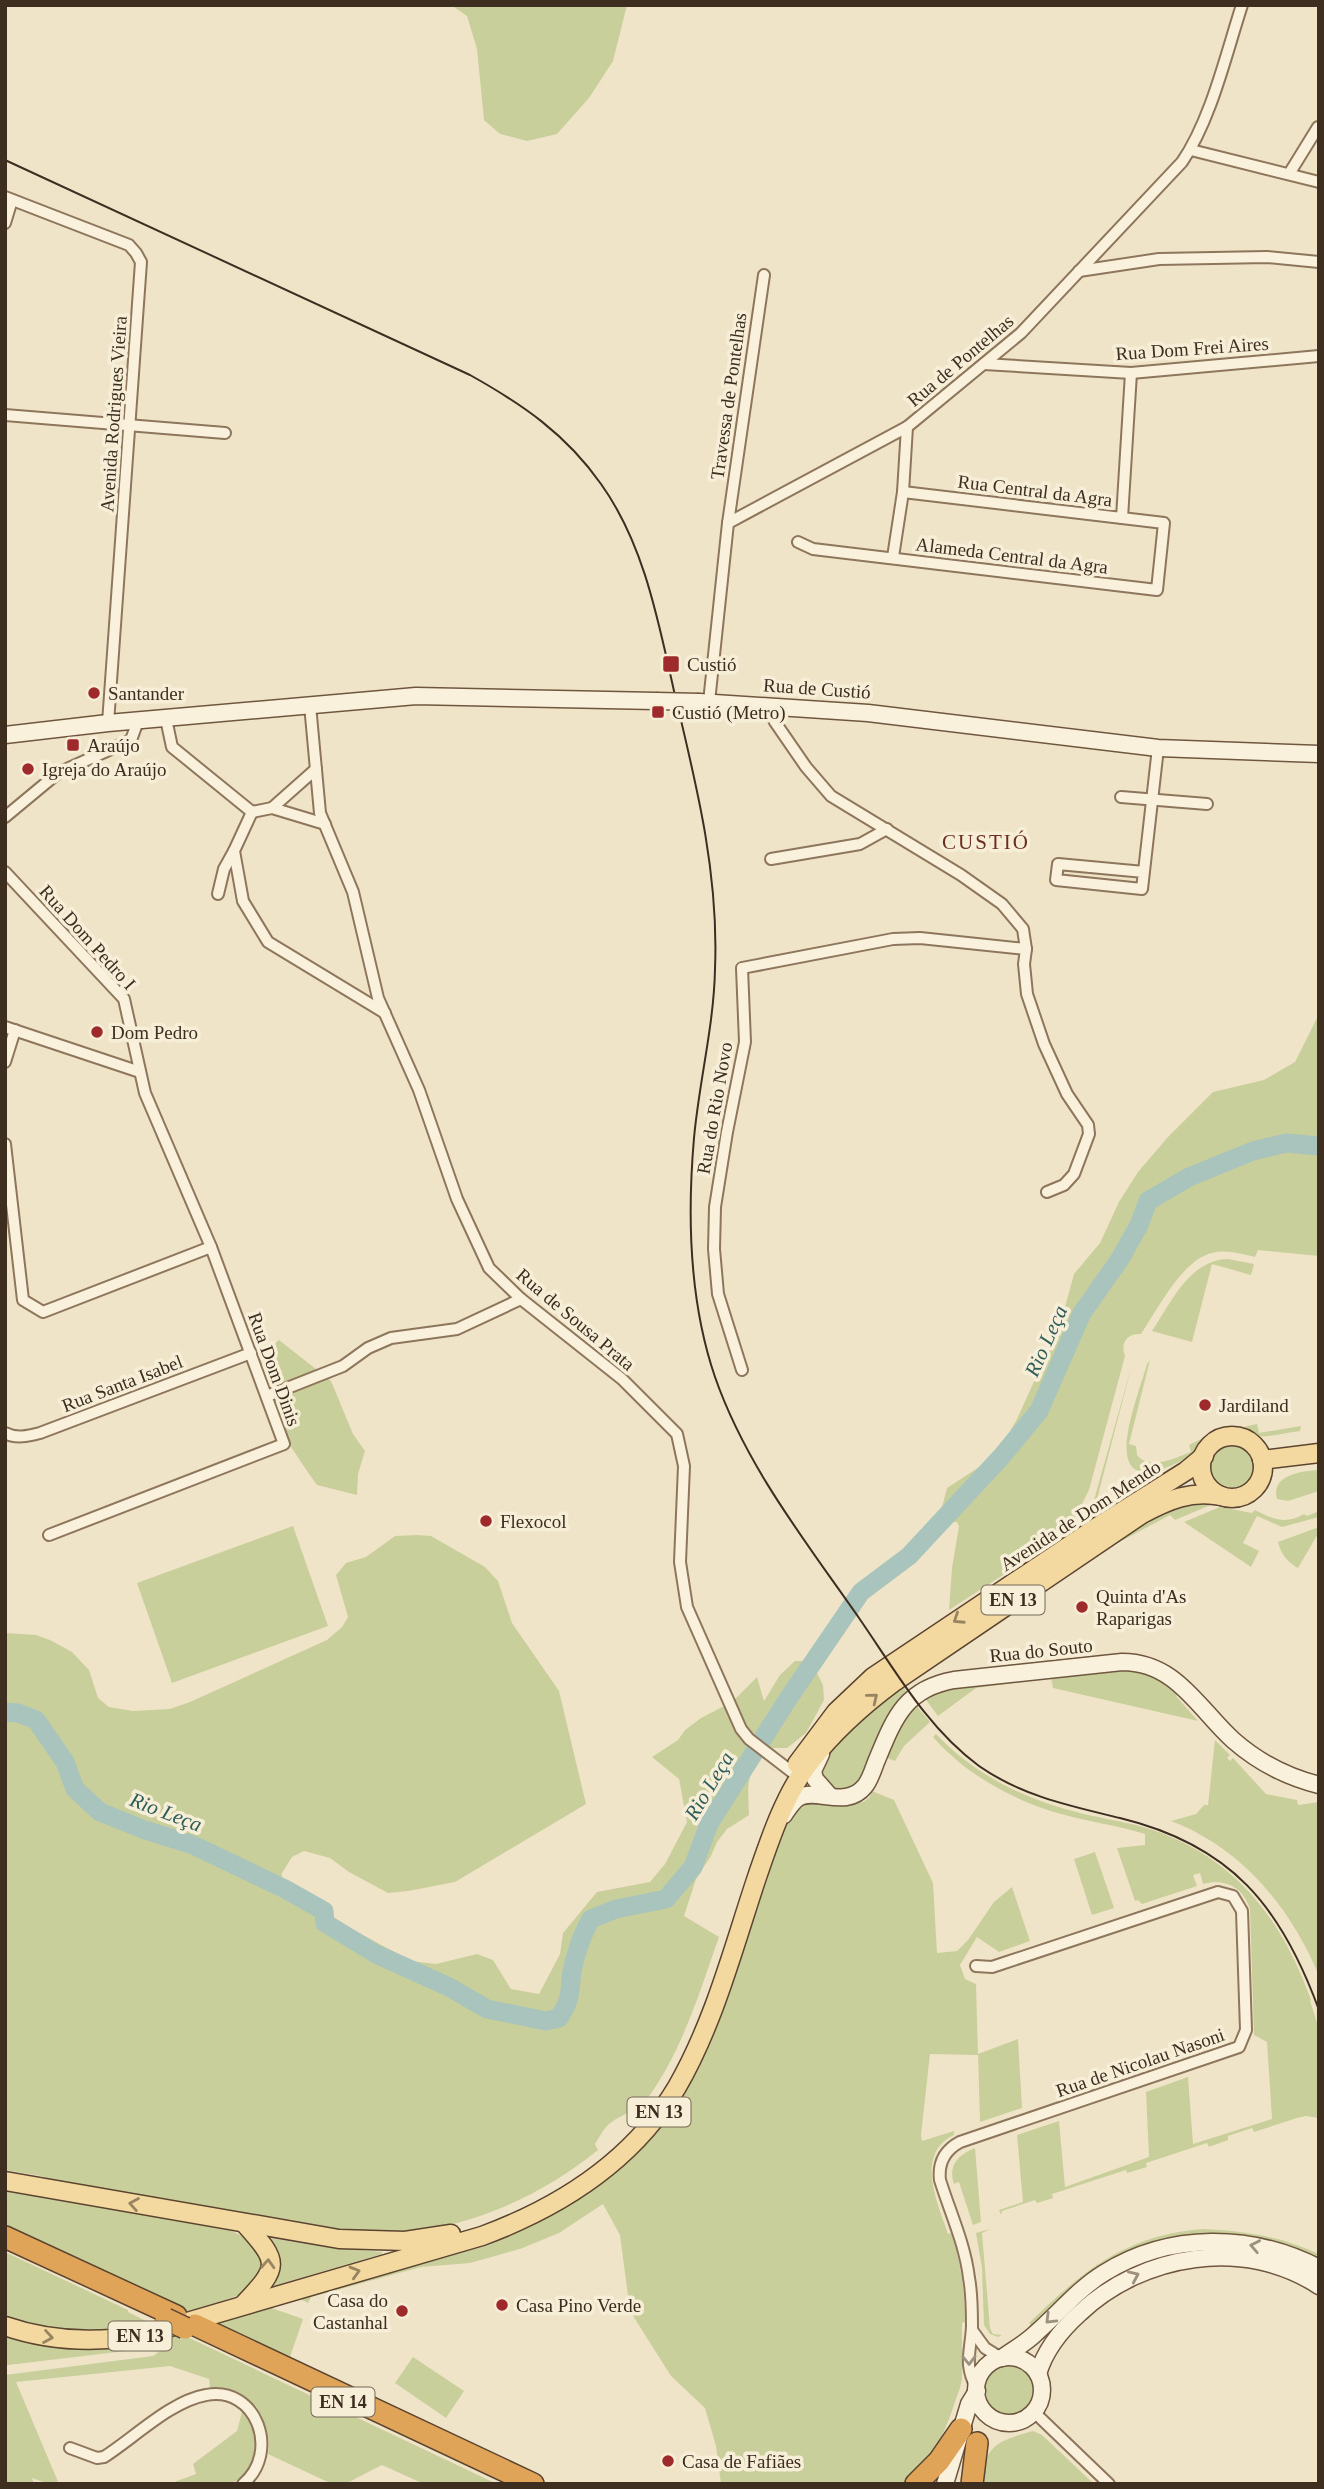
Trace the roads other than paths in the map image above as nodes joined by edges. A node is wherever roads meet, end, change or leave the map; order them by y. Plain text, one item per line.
1 (1242, 5) edge
2 (1318, 127) edge
3 (1191, 150) junction
4 (1289, 174) junction
5 (1319, 182) edge
6 (9, 199) edge
7 (5, 223) edge
8 (1319, 261) edge
9 (1079, 271) junction
10 (764, 275) dead end
11 (1319, 356) edge
12 (984, 364) junction
13 (1131, 373) junction
14 (5, 415) edge
15 (130, 427) junction
16 (907, 427) junction
17 (225, 433) dead end
18 (903, 492) junction
19 (1122, 518) junction
20 (728, 523) junction
21 (1164, 523) joint
22 (797, 542) dead end
23 (893, 557) junction
24 (704, 702) junction
25 (310, 705) junction
26 (767, 705) junction
27 (166, 719) junction
28 (138, 721) junction
29 (108, 723) junction
30 (5, 735) edge
31 (1158, 748) junction
32 (1319, 754) edge
33 (316, 769) junction
34 (1121, 797) dead end
35 (1152, 800) junction
36 (1207, 804) dead end
37 (272, 808) junction
38 (251, 812) junction
39 (5, 817) edge
40 (325, 824) junction
41 (887, 829) junction
42 (234, 850) junction
43 (771, 859) dead end
44 (5, 872) edge
45 (1144, 872) junction
46 (218, 894) dead end
47 (1027, 949) junction
48 (385, 1013) junction
49 (10, 1029) edge
50 (5, 1062) edge
51 (140, 1072) junction
52 (5, 1144) edge
53 (1047, 1192) dead end
54 (211, 1247) junction
55 (520, 1299) junction
56 (251, 1353) junction
57 (742, 1370) dead end
58 (267, 1395) junction
59 (5, 1433) edge
60 (1319, 1453) edge
61 (1204, 1456) junction
62 (1262, 1460) junction
63 (1221, 1496) junction
64 (49, 1535) dead end
65 (825, 1746) junction
66 (792, 1772) junction
67 (1319, 1786) edge
68 (830, 1796) junction
69 (775, 1828) junction
70 (976, 1966) dead end
71 (5, 2180) edge
72 (244, 2223) junction
73 (5, 2237) edge
74 (5, 2244) edge
75 (1319, 2268) edge
76 (1319, 2286) edge
77 (243, 2305) junction
78 (180, 2322) junction
79 (5, 2326) edge
80 (972, 2330) junction
81 (1001, 2358) junction
82 (1038, 2374) junction
83 (977, 2390) junction
84 (1034, 2412) junction
85 (999, 2422) junction
86 (969, 2436) junction
87 (70, 2448) dead end
88 (243, 2484) edge
89 (519, 2484) edge
90 (533, 2484) edge
91 (916, 2484) edge
92 (945, 2484) edge
93 (962, 2484) edge
94 (972, 2484) edge
95 (1109, 2484) edge

1 - 3 street, Rua de Pontelhas
2 - 4 street
3 - 4 street
3 - 9 street, Rua de Pontelhas
4 - 5 street
6 - 7 street
6 - 15 street, Avenida Rodrigues Vieira
8 - 9 street
9 - 12 street, Rua de Pontelhas
10 - 20 street, Travessa de Pontelhas
11 - 13 street, Rua Dom Frei Aires
12 - 13 street, Rua Dom Frei Aires
12 - 16 street, Rua de Pontelhas
13 - 19 street
14 - 15 street
15 - 17 street
15 - 29 street, Avenida Rodrigues Vieira
16 - 18 street
16 - 20 street, Rua de Pontelhas
18 - 19 street, Rua Central da Agra
18 - 23 street
19 - 21 street, Rua Central da Agra
20 - 24 street
21 - 23 street, Alameda Central da Agra
22 - 23 street, Alameda Central da Agra
24 - 25 main road, Rua de Custió, bridge
24 - 26 main road, Rua de Custió
25 - 27 main road, Rua de Custió
25 - 33 street, Rua de Sousa Prata
26 - 31 main road, Rua de Custió
26 - 41 street
27 - 28 main road, Rua de Custió
27 - 38 street
28 - 29 main road, Rua de Custió
28 - 39 street
29 - 30 main road, Rua de Custió
31 - 32 main road, Rua de Custió
31 - 35 street
33 - 37 street
33 - 40 street, Rua de Sousa Prata
34 - 35 street
35 - 36 street
35 - 45 street
37 - 38 street
37 - 40 street
38 - 42 street
40 - 48 street, Rua de Sousa Prata
41 - 43 street
41 - 47 street
42 - 46 street
42 - 48 street
44 - 51 street, Rua Dom Pedro I
45 - 45 street
47 - 53 street
47 - 57 street, Rua do Rio Novo
48 - 55 street, Rua de Sousa Prata
49 - 50 street
49 - 51 street
51 - 54 street, Rua Dom Dinis
52 - 54 street
54 - 56 street, Rua Dom Dinis
55 - 58 street
55 - 66 street, Rua de Sousa Prata
56 - 58 street, Rua Dom Dinis
56 - 59 street, Rua Santa Isabel
58 - 64 street, Rua Dom Dinis
60 - 62 main road
61 - 62 main road, EN 13
61 - 63 main road
61 -> 66 main road, Avenida de Dom Mendo / EN 13
62 - 63 main road, EN 13
65 -> 63 main road, Avenida de Dom Mendo / EN 13
65 - 68 main road
65 - 69 main road, Avenida de Dom Mendo / EN 13
66 - 72 main road, EN 13
67 - 68 main road, Rua do Souto
68 - 69 main road, Rua do Souto
77 -> 69 main road, EN 13
70 - 80 street, Rua de Nicolau Nasoni
72 -> 71 main road, EN 13
77 -> 72 main road
73 - 78 highway, EN 14
74 - 78 highway, EN 14
75 -> 81 main road
82 -> 76 main road
79 -> 77 main road, EN 13
78 - 89 highway, EN 14
78 - 90 highway, EN 14
80 - 81 street
80 -> 83 street, Rua de Nicolau Nasoni
81 - 82 main road
81 - 83 main road
82 - 84 main road
83 - 85 main road
83 - 86 main road
84 - 85 main road
84 - 95 street
85 - 86 main road
86 - 91 highway
86 - 92 main road
86 - 93 main road
86 - 94 highway
87 - 88 street

